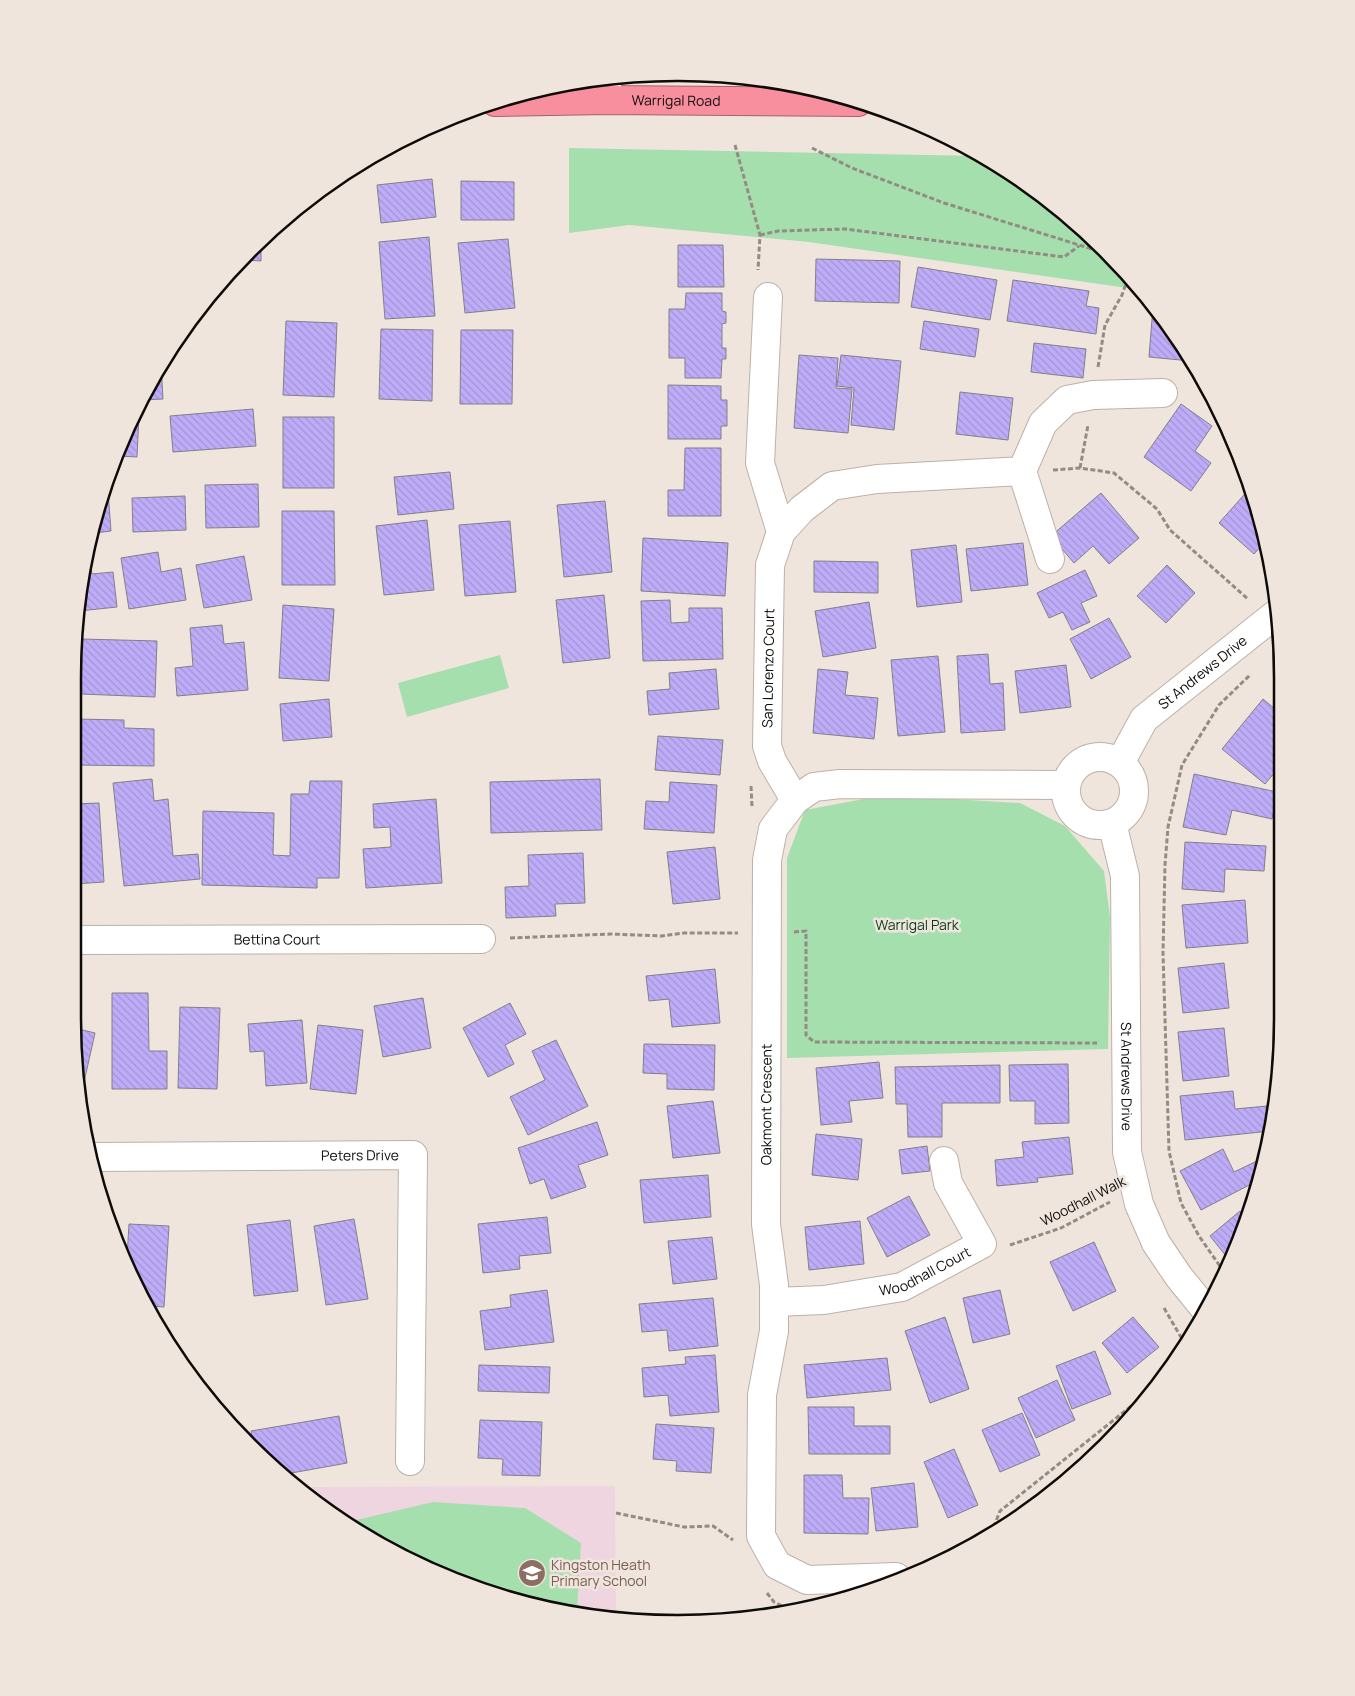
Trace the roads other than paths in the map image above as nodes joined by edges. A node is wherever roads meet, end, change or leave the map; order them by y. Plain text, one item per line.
1 (607, 89) edge
2 (550, 96) edge
3 (825, 100) edge
4 (768, 297) road end
5 (1163, 393) dead end
6 (1022, 471) junction
7 (781, 532) junction
8 (1050, 559) dead end
9 (1271, 622) edge
10 (1120, 763) junction
11 (1066, 785) junction
12 (795, 800) junction
13 (1112, 823) junction
14 (481, 938) road end
15 (81, 940) edge
16 (98, 1156) edge
17 (944, 1161) dead end
18 (774, 1302) junction
19 (1201, 1304) edge
20 (410, 1461) dead end
21 (884, 1577) edge

1 - 2 highway, Warrigal Road
1 - 3 highway, Warrigal Road
4 - 7 street
5 - 6 street
6 - 7 street, San Lorenzo Court
6 - 8 street
7 - 12 street, San Lorenzo Court
9 - 10 street, St Andrews Drive
10 - 11 street
10 - 13 street
11 - 12 street, Oakmont Crescent
11 - 13 street
12 - 18 street, Oakmont Crescent
13 - 19 street, St Andrews Drive
14 - 15 street, Bettina Court
16 - 20 street, Peters Drive
17 - 18 street, Woodhall Court
18 - 21 street, Oakmont Crescent

